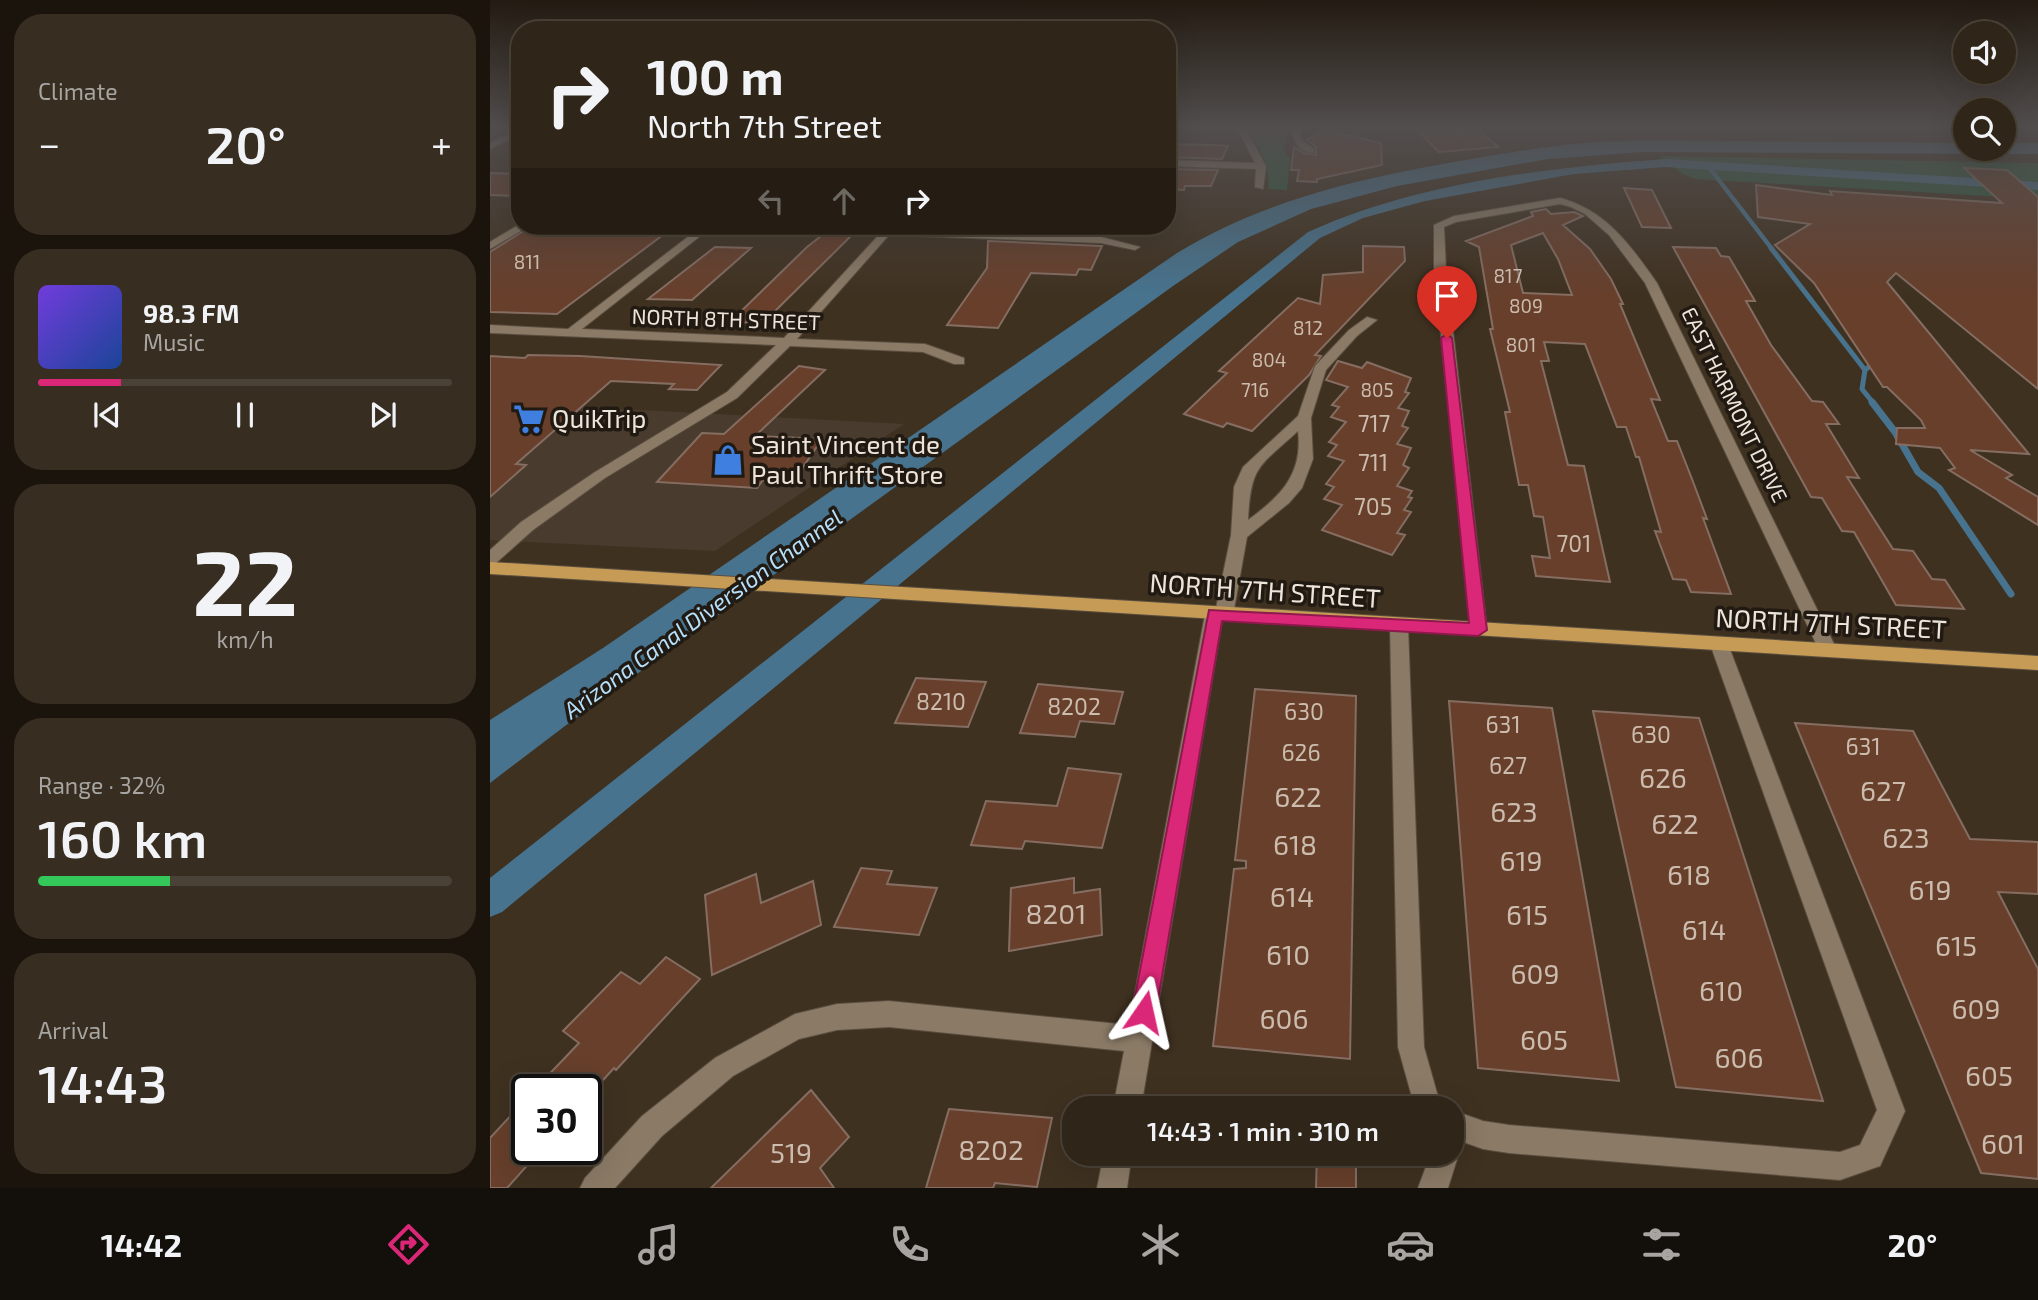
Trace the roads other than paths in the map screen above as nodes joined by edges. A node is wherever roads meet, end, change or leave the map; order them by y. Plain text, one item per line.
1 (1260, 183) edge
2 (1260, 187) dead end
3 (511, 234) edge
4 (696, 235) edge
5 (884, 235) edge
6 (1005, 235) edge
7 (490, 246) edge
8 (1135, 247) dead end
9 (1371, 320) dead end
10 (490, 329) edge
11 (571, 332) junction
12 (787, 342) junction
13 (959, 361) dead end
14 (1304, 418) junction
15 (1239, 535) junction
16 (490, 559) edge
17 (490, 568) edge
18 (1219, 615) junction
19 (1399, 626) junction
20 (1478, 630) junction
21 (1719, 643) junction
22 (1828, 650) junction
23 (2038, 663) edge
24 (1139, 1039) junction
25 (1128, 1096) edge
26 (1425, 1096) edge
27 (1464, 1128) edge
28 (1116, 1166) edge
29 (1441, 1166) edge
30 (596, 1188) edge
31 (1112, 1188) edge
32 (1433, 1188) edge

1 - 2 street
3 - 7 street
4 - 11 street
5 - 12 street
6 - 8 street
9 - 14 street
10 - 11 street, NORTH 8TH STREET
11 - 12 street, NORTH 8TH STREET
12 - 13 street, NORTH 8TH STREET
12 - 16 street
14 - 15 street
14 - 15 street
15 - 18 street
17 - 18 main road, NORTH 7TH STREET
18 - 19 main road, NORTH 7TH STREET
18 - 24 street
19 - 20 main road, NORTH 7TH STREET
19 - 26 street
20 - 21 main road, NORTH 7TH STREET
20 - 22 street, EAST HARMONT DRIVE
21 - 22 main road, NORTH 7TH STREET
21 - 27 street
22 - 23 main road, NORTH 7TH STREET
24 - 25 street
24 - 30 street
28 - 31 street
29 - 32 street

